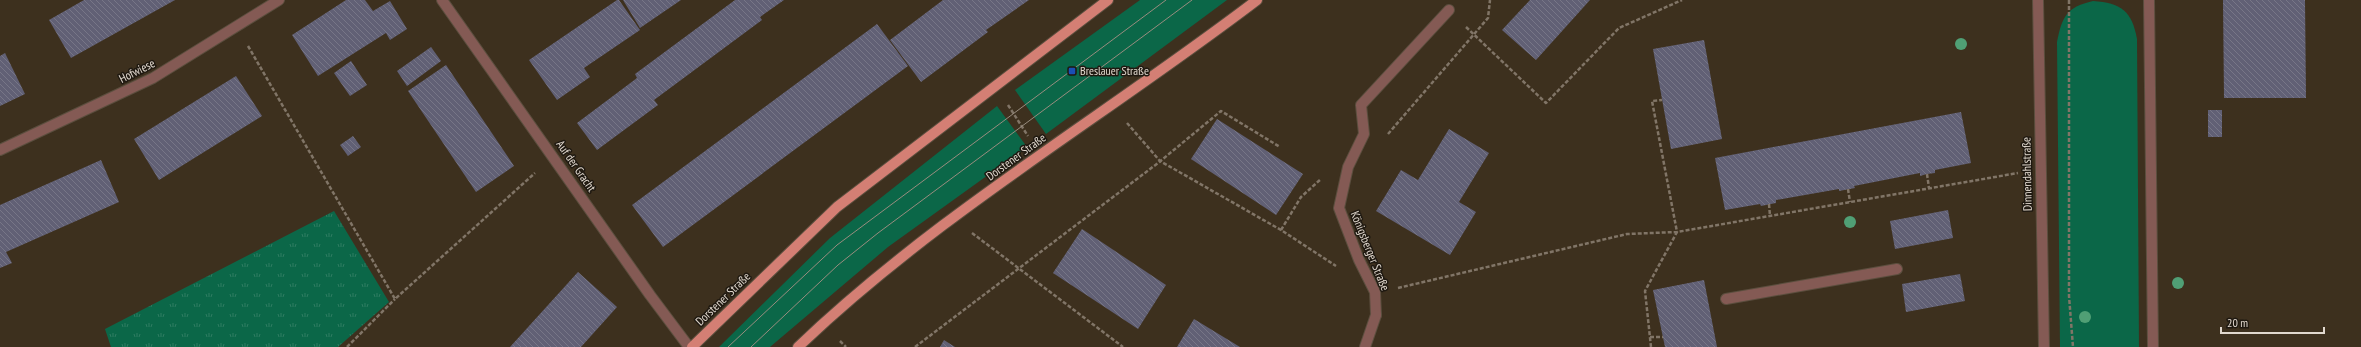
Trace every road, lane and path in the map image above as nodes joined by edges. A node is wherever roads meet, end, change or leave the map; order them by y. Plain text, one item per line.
1 (278, 0) edge
2 (442, 0) edge
3 (1108, 0) edge
4 (1257, 0) edge
5 (1490, 0) edge
6 (1682, 0) edge
7 (2038, 0) edge
8 (2069, 0) edge
9 (2149, 0) edge
10 (1449, 10) joint
11 (236, 26) junction
12 (1474, 35) junction
13 (996, 86) junction
14 (1662, 100) dead end
15 (1138, 138) dead end
16 (1384, 138) dead end
17 (1280, 147) dead end
18 (0, 150) edge
19 (1039, 156) junction
20 (554, 157) junction
21 (1160, 161) junction
22 (1348, 167) junction
23 (2040, 169) junction
24 (1927, 174) dead end
25 (1929, 188) junction
26 (1848, 189) dead end
27 (1850, 202) junction
28 (1769, 204) dead end
29 (1770, 216) junction
30 (952, 218) junction
31 (1281, 230) junction
32 (1677, 232) junction
33 (1337, 267) dead end
34 (1017, 269) junction
35 (1897, 269) dead end
36 (1375, 292) junction
37 (395, 299) junction
38 (1726, 299) dead end
39 (1650, 337) junction
40 (1663, 337) dead end
41 (347, 347) edge
42 (690, 347) edge
43 (798, 347) edge
44 (915, 347) edge
45 (1123, 347) edge
46 (1365, 347) edge
47 (1651, 347) edge
48 (2044, 347) edge
49 (2073, 347) edge
50 (2153, 347) edge

1 - 11 street, Hofwiese
2 - 20 street, Auf der Gracht
3 - 13 main road, Dorstener Straße
4 - 19 main road, Dorstener Straße
5 - 12 path
6 - 12 path
7 - 23 street, Dinnendahlstraße
8 - 49 path
9 - 50 street
10 - 12 path
10 - 22 street, Königsberger Straße
11 - 18 street, Hofwiese
11 - 37 path
12 - 16 path
13 - 19 path
13 - 42 main road, Dorstener Straße
14 - 32 path
15 - 21 path
17 - 21 path
19 - 30 main road, Dorstener Straße
20 - 37 path
20 - 42 street, Auf der Gracht
21 - 31 path
21 - 34 path
22 - 31 path
22 - 36 street, Königsberger Straße
23 - 25 path
23 - 48 street, Dinnendahlstraße
24 - 25 path
25 - 27 path
26 - 27 path
27 - 29 path
28 - 29 path
29 - 32 path
30 - 34 path
30 - 43 main road, Dorstener Straße
31 - 33 path
32 - 36 path
32 - 39 path
34 - 44 path
34 - 45 path
35 - 38 street
36 - 46 street, Königsberger Straße
37 - 41 path
39 - 40 path
39 - 47 path

